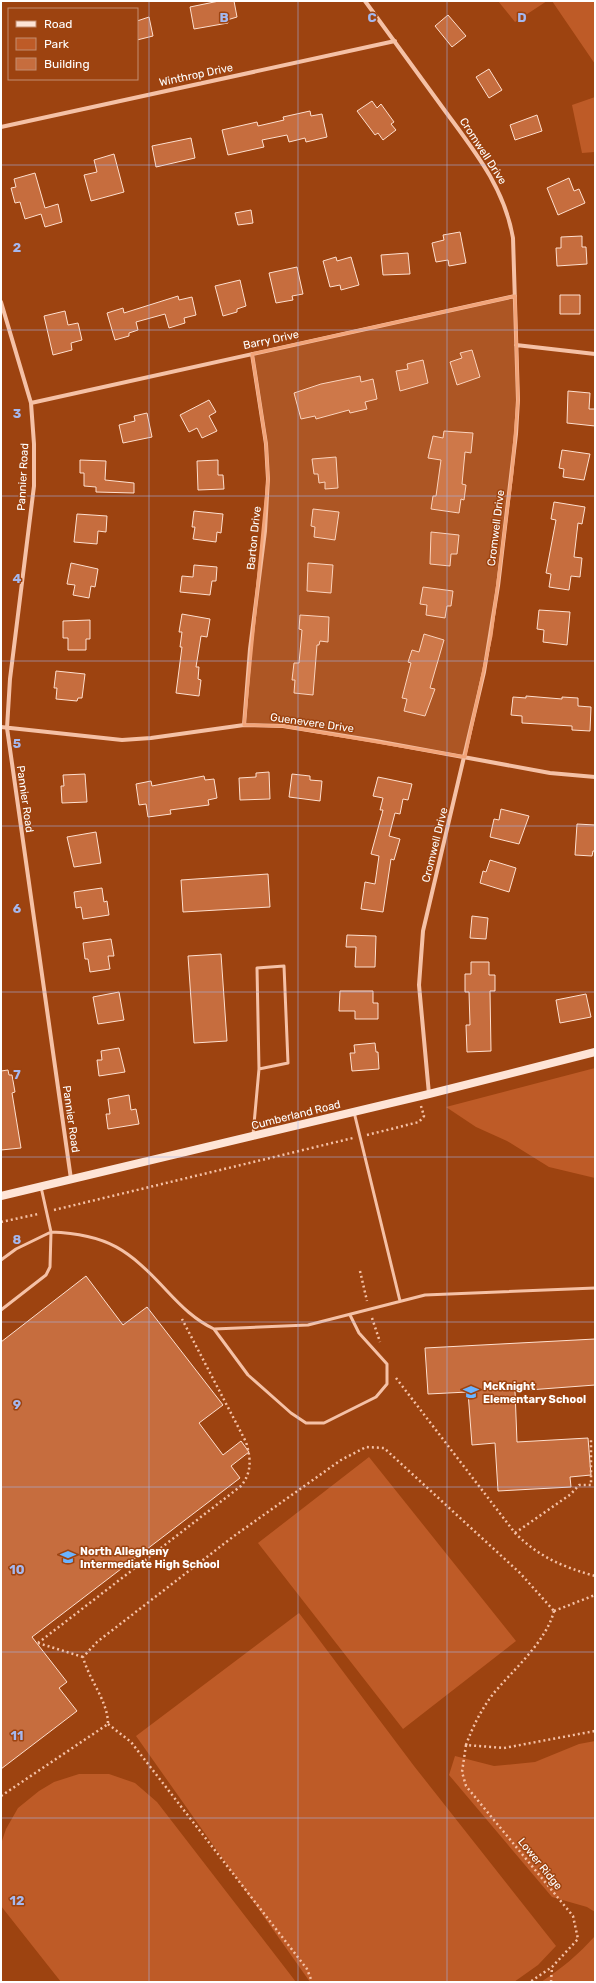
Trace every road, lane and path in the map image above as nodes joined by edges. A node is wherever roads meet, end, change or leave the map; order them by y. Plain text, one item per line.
1 (365, 1) edge
2 (395, 42) junction
3 (1, 127) edge
4 (515, 296) junction
5 (1, 302) edge
6 (516, 345) junction
7 (252, 354) junction
8 (595, 354) edge
9 (32, 403) junction
10 (244, 725) junction
11 (1, 727) edge
12 (7, 728) junction
13 (465, 757) junction
14 (595, 777) edge
15 (595, 1052) edge
16 (259, 1069) junction
17 (429, 1094) junction
18 (418, 1097) junction
19 (354, 1112) junction
20 (253, 1136) junction
21 (359, 1137) junction
22 (71, 1180) junction
23 (41, 1187) junction
24 (1, 1196) edge
25 (46, 1212) junction
26 (1, 1222) edge
27 (51, 1232) junction
28 (1, 1260) edge
29 (360, 1271) dead end
30 (595, 1288) edge
31 (400, 1301) junction
32 (178, 1303) junction
33 (369, 1308) junction
34 (1, 1310) edge
35 (350, 1315) junction
36 (214, 1329) junction
37 (380, 1343) dead end
38 (387, 1364) junction
39 (591, 1438) dead end
40 (515, 1533) junction
41 (595, 1576) edge
42 (595, 1596) edge
43 (554, 1611) junction
44 (83, 1657) junction
45 (108, 1724) junction
46 (595, 1731) edge
47 (466, 1745) junction
48 (1, 1796) edge
49 (552, 1967) junction
50 (312, 1982) edge
51 (530, 1982) edge
52 (551, 1982) edge

1 - 2 street, Cromwell Drive
2 - 3 street, Winthrop Drive
2 - 4 street, Cromwell Drive
4 - 6 street, Cromwell Drive
4 - 7 street, Barry Drive
5 - 9 street, Pannier Road
6 - 8 street
6 - 13 street, Cromwell Drive
7 - 9 street, Barry Drive
7 - 10 street, Barton Drive
9 - 12 street, Pannier Road
10 - 12 street, Guenevere Drive
10 - 13 street, Guenevere Drive
11 - 12 street, Guenevere Drive
12 - 22 street, Pannier Road
13 - 14 street, Guenevere Drive
13 - 17 street, Cromwell Drive
15 - 17 main road, Cumberland Road
16 - 16 lane
16 - 20 lane
17 - 18 main road, Cumberland Road
18 - 19 main road, Cumberland Road
18 - 21 path
19 - 20 main road, Cumberland Road
19 - 21 lane
20 - 22 main road, Cumberland Road
21 - 25 path
21 - 31 lane
22 - 23 main road, Cumberland Road
23 - 24 main road, Cumberland Road
23 - 25 lane
25 - 26 path
25 - 27 lane
27 - 28 lane
27 - 32 lane
27 - 34 lane
29 - 33 path
30 - 31 lane
31 - 33 lane
32 - 36 lane
32 - 44 path
33 - 35 lane
33 - 37 path
35 - 36 lane
35 - 38 lane
36 - 38 lane
38 - 40 path
39 - 40 path
40 - 41 path
42 - 43 path
43 - 44 path
43 - 47 path
44 - 45 path
45 - 48 path
45 - 50 path
46 - 47 path
47 - 49 path, Lower Ridge
49 - 51 path, Lower Ridge
49 - 52 path

